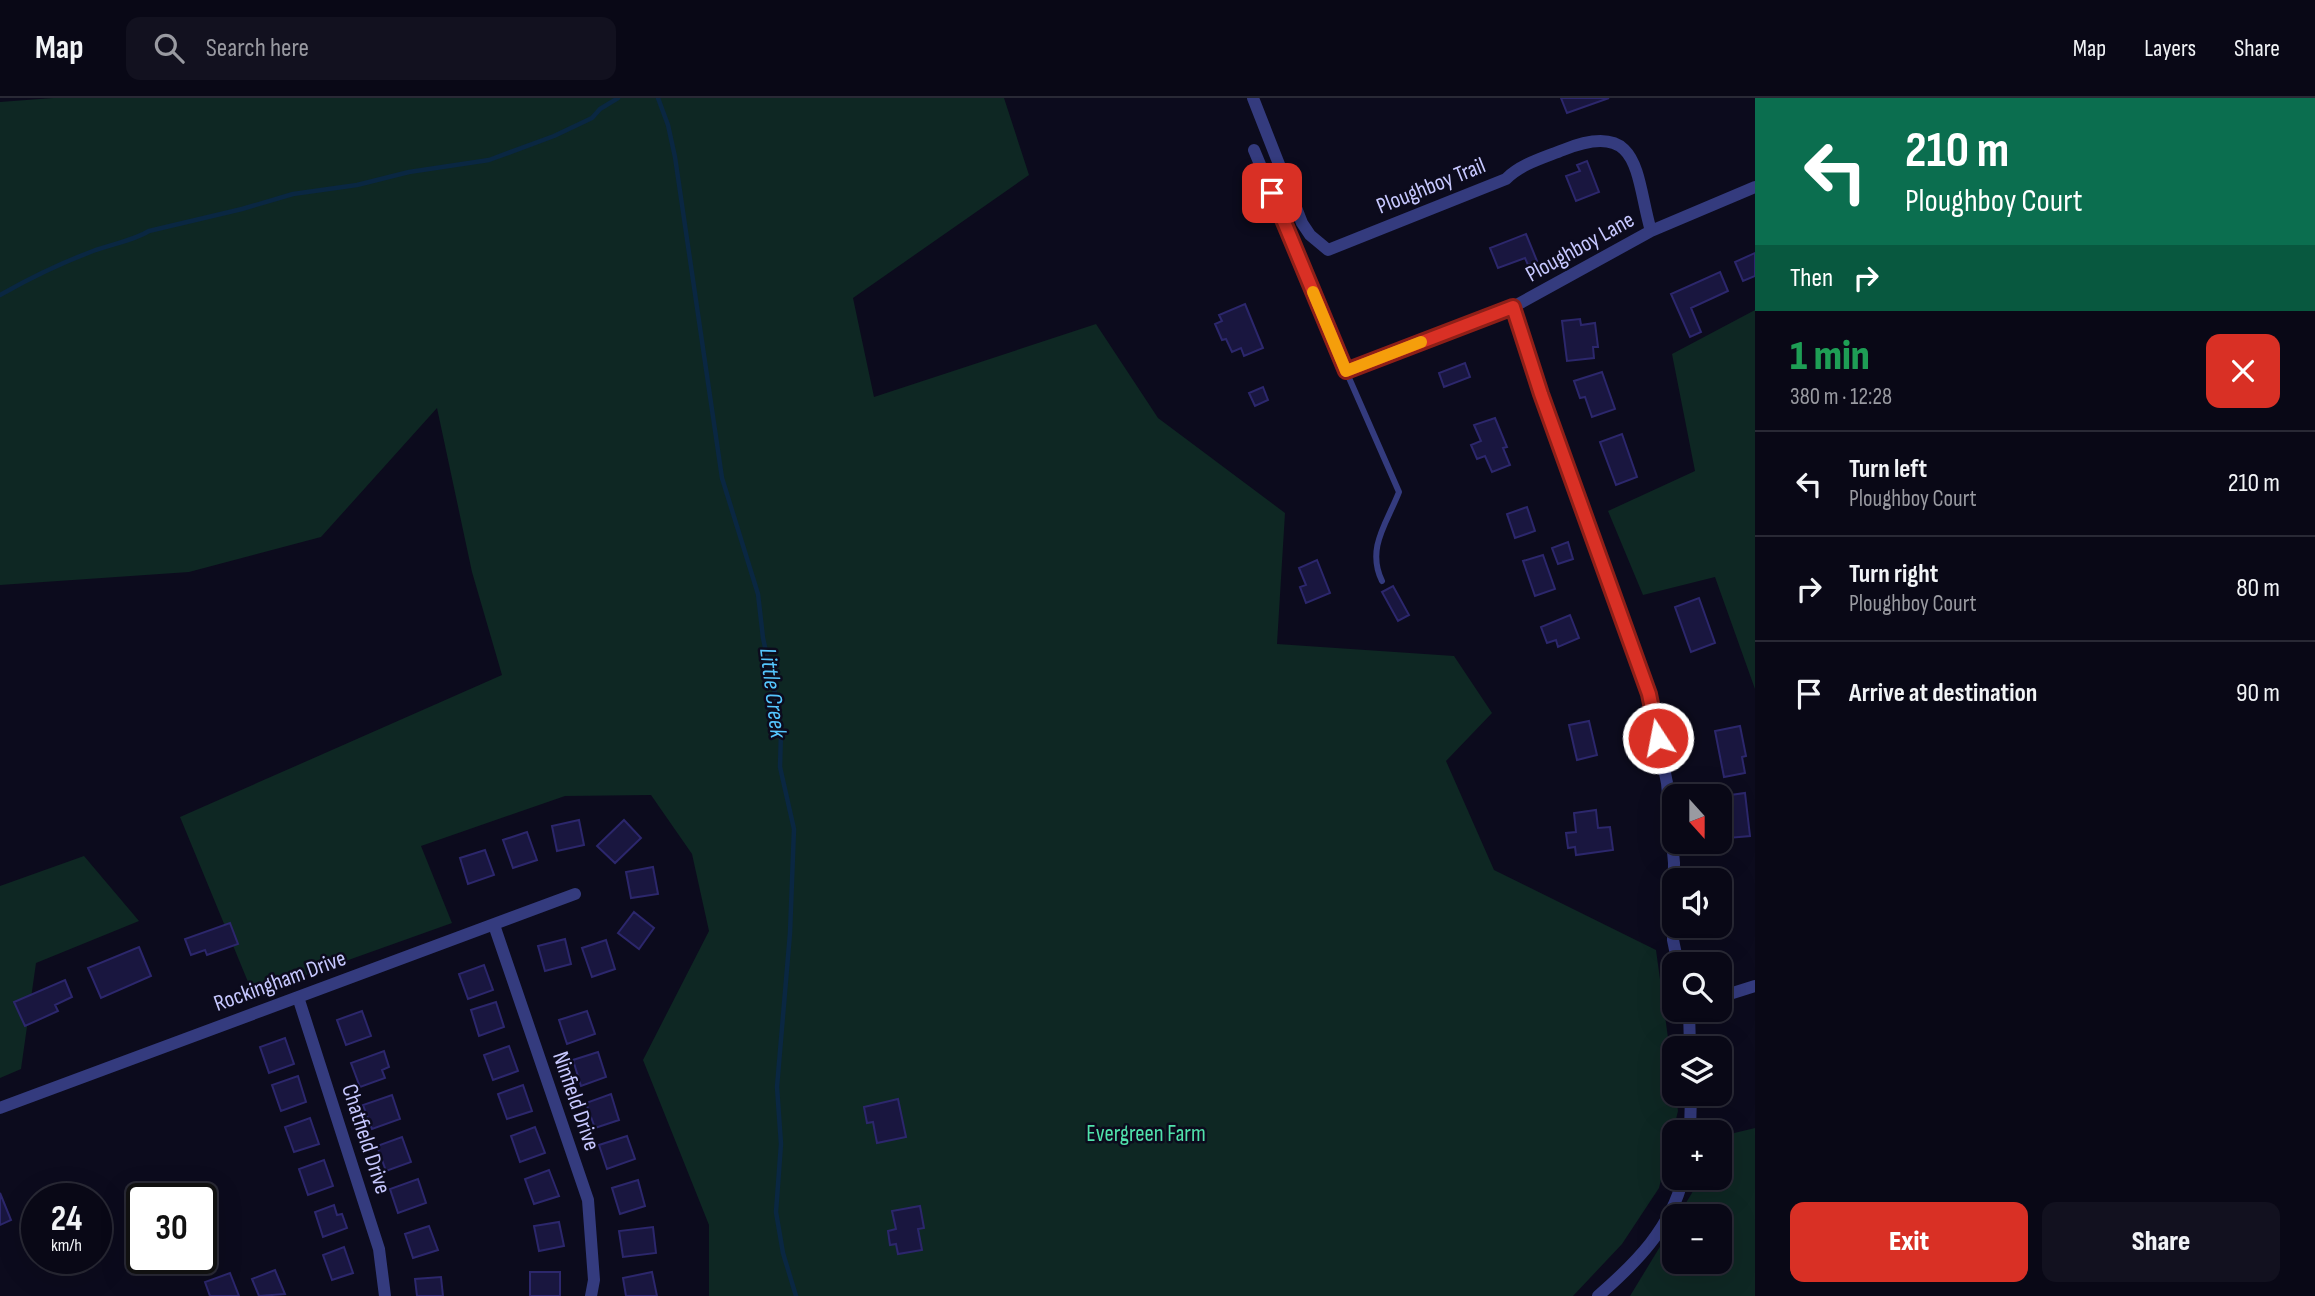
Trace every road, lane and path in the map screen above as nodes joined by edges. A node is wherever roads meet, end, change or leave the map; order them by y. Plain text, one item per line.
1 (1253, 98) edge
2 (1254, 150) dead end
3 (1755, 187) edge
4 (1651, 231) junction
5 (1513, 307) junction
6 (1346, 371) junction
7 (1382, 581) dead end
8 (575, 894) dead end
9 (494, 925) junction
10 (1676, 952) edge
11 (1755, 986) edge
12 (1732, 993) edge
13 (298, 997) junction
14 (0, 1108) edge
15 (1679, 1190) edge
16 (381, 1294) edge
17 (591, 1296) edge
18 (1598, 1296) edge

1 - 4 street, Ploughboy Trail
2 - 6 street
3 - 4 street, Ploughboy Lane
4 - 5 street, Ploughboy Lane
5 - 6 street
5 - 10 street, Ploughboy Lane
6 - 7 lane
8 - 9 street, Rockingham Drive
9 - 13 street, Rockingham Drive
9 - 17 street, Ninfield Drive
11 - 12 street
13 - 14 street, Rockingham Drive
13 - 16 street, Chatfield Drive
15 - 18 street

